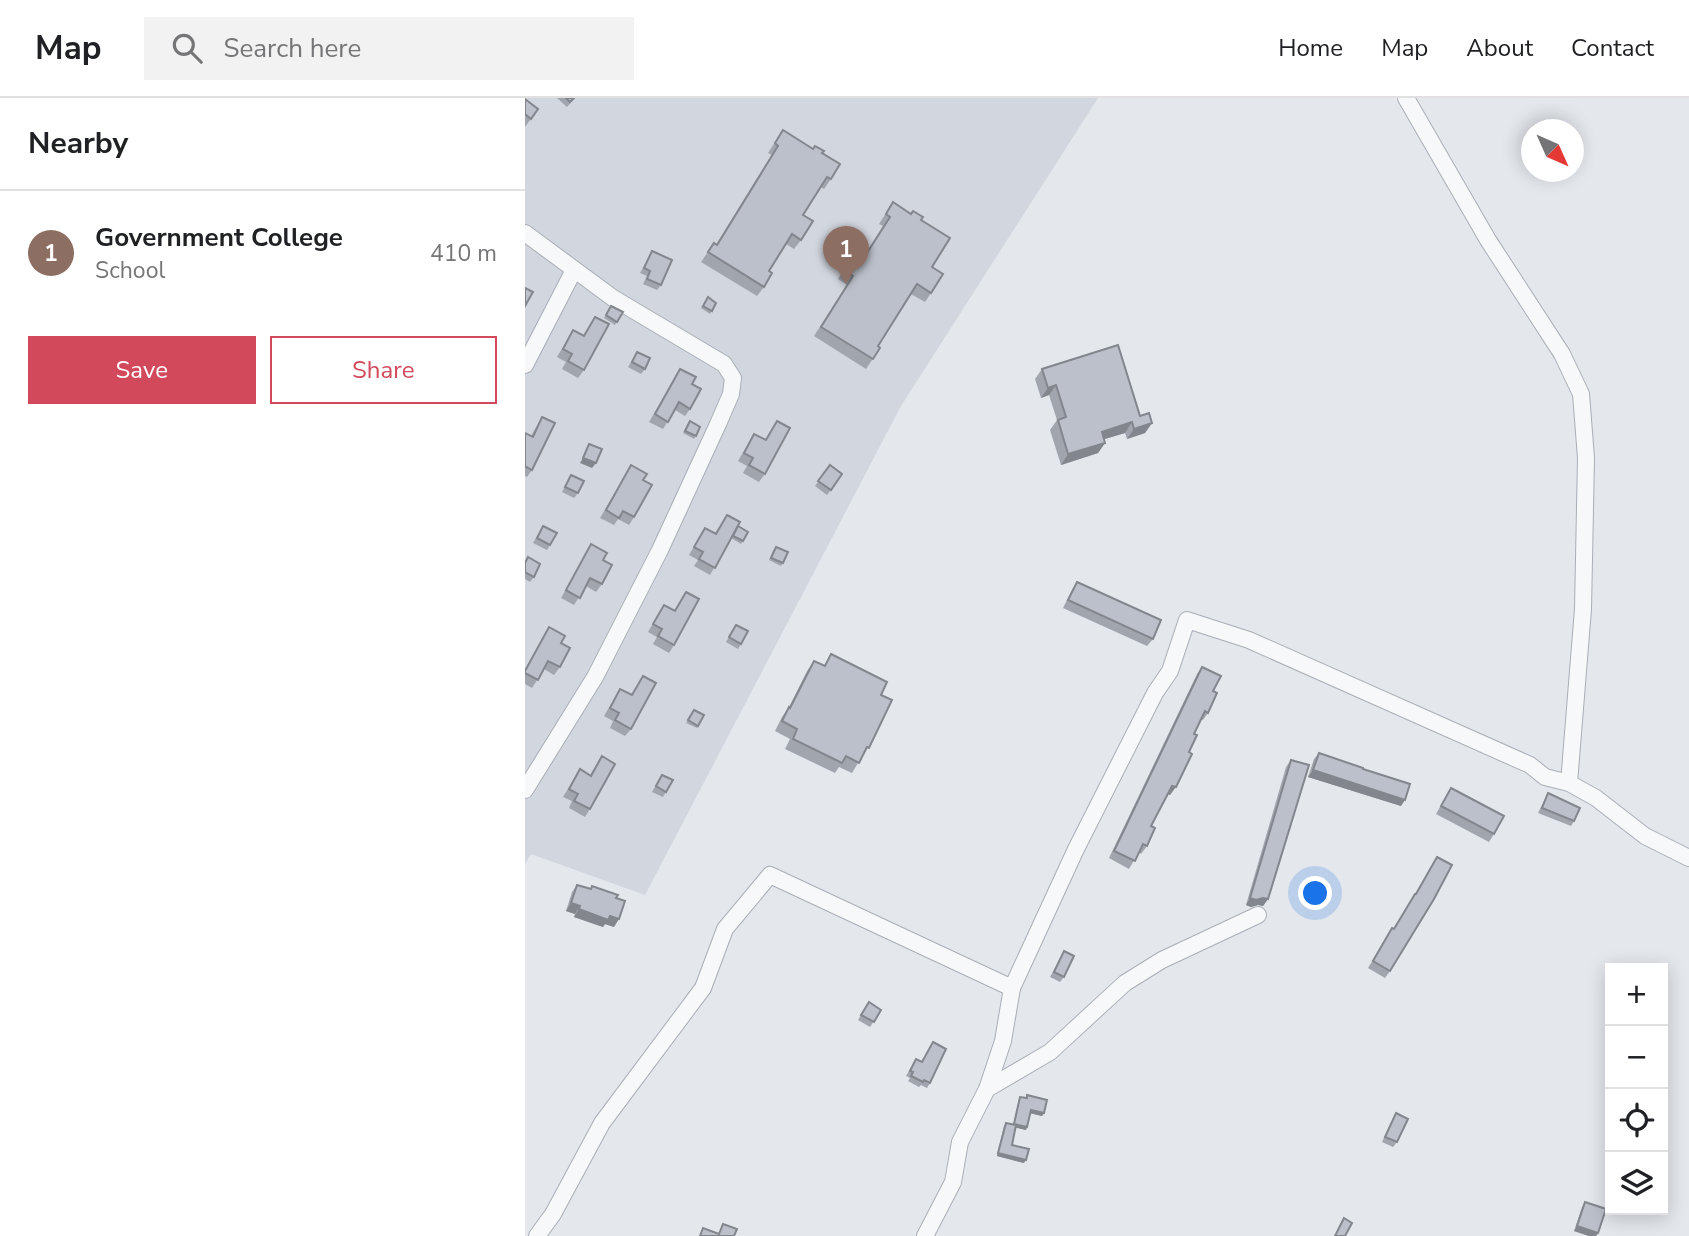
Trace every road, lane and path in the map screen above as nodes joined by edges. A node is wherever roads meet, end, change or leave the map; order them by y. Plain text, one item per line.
1 (1406, 98) edge
2 (525, 233) edge
3 (573, 270) junction
4 (525, 365) edge
5 (1569, 783) junction
6 (525, 790) edge
7 (1689, 858) edge
8 (1258, 915) dead end
9 (1011, 988) junction
10 (987, 1089) junction
11 (537, 1236) edge
12 (925, 1236) edge

1 - 5 street
2 - 3 street
3 - 4 street
3 - 6 street
5 - 7 street
5 - 9 street
8 - 10 street
9 - 10 street
9 - 11 street
10 - 12 street

